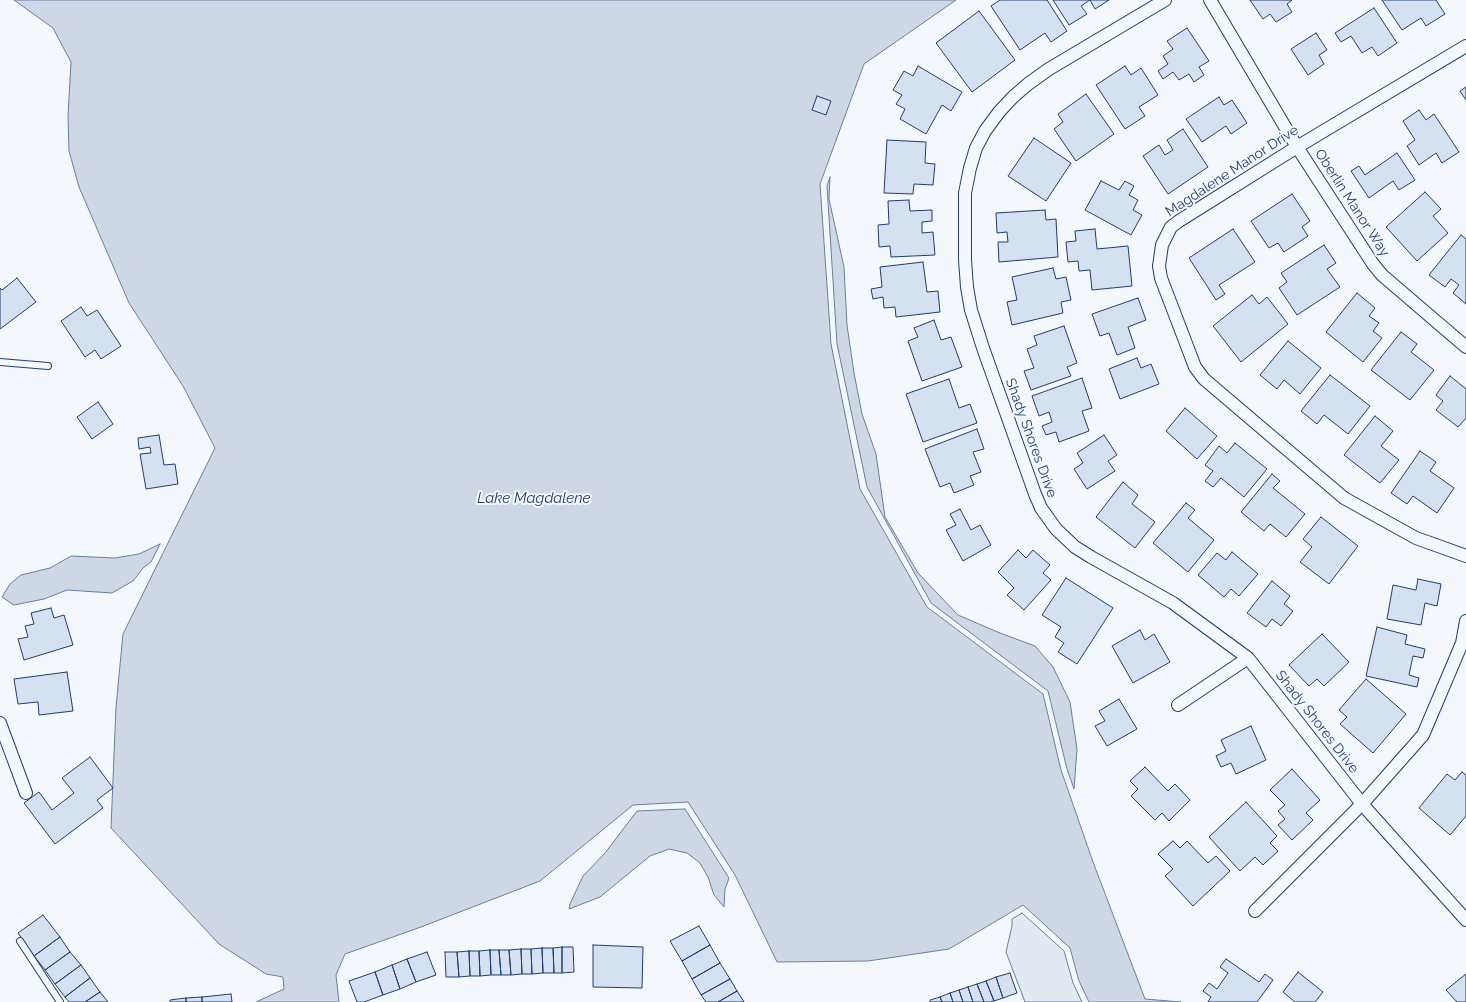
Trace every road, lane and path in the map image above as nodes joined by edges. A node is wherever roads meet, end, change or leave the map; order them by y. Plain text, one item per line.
1 (1165, 0) edge
2 (1210, 0) edge
3 (1466, 46) edge
4 (1297, 147) junction
5 (1466, 347) edge
6 (0, 362) edge
7 (48, 366) dead end
8 (1466, 556) edge
9 (1466, 621) edge
10 (1464, 643) edge
11 (1248, 658) junction
12 (1178, 705) dead end
13 (0, 723) edge
14 (26, 793) dead end
15 (1362, 804) junction
16 (1255, 912) dead end
17 (1466, 920) edge
18 (20, 942) dead end
19 (60, 1002) edge

1 - 11 street, Shady Shores Drive
2 - 4 street, Oberlin Manor Way
3 - 4 street, Magdalene Manor Drive
4 - 5 street, Oberlin Manor Way
4 - 8 street, Magdalene Manor Drive
6 - 7 lane
9 - 10 street
10 - 15 street
11 - 12 street
11 - 15 street, Shady Shores Drive
13 - 14 street
15 - 16 street
15 - 17 street, Shady Shores Drive
18 - 19 lane

